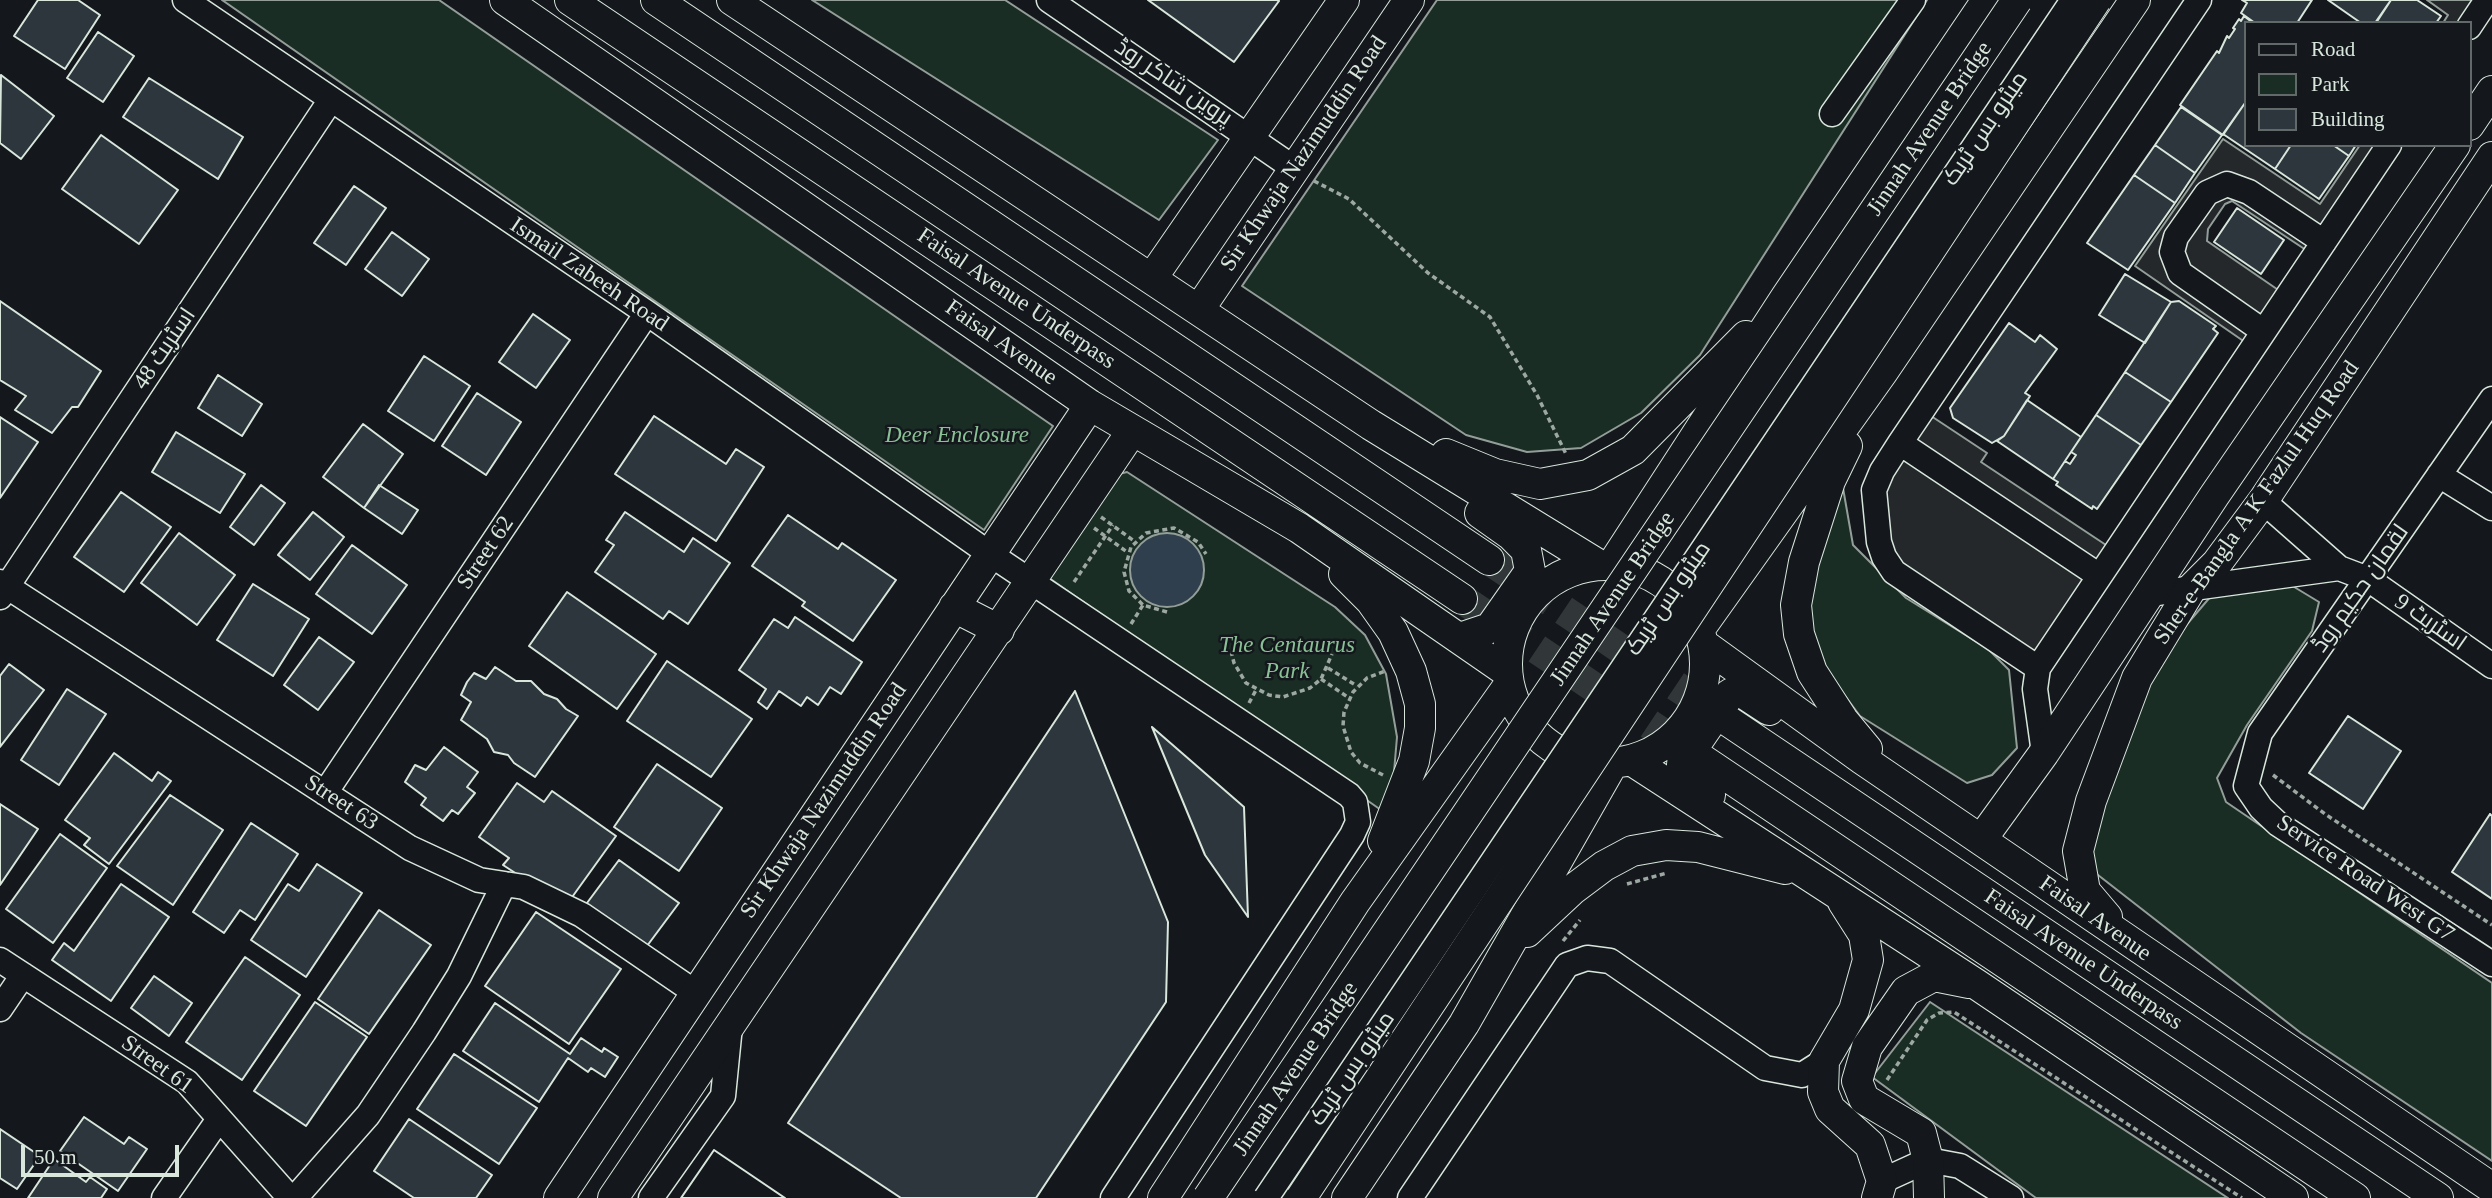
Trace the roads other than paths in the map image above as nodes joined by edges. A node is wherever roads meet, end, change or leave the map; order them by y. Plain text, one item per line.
1 (185, 0) edge
2 (505, 0) edge
3 (570, 0) edge
4 (656, 0) edge
5 (732, 0) edge
6 (1049, 0) edge
7 (1344, 0) edge
8 (1409, 0) edge
9 (1913, 0) edge
10 (1987, 0) edge
11 (2017, 0) edge
12 (2073, 0) edge
13 (2096, 0) edge
14 (2135, 0) edge
15 (2199, 0) edge
16 (2492, 91) edge
17 (330, 101) junction
18 (1832, 114) dead end
19 (2471, 122) edge
20 (1252, 137) junction
21 (2388, 147) edge
22 (2454, 147) edge
23 (2492, 157) edge
24 (1295, 169) junction
25 (2323, 242) junction
26 (1152, 278) junction
27 (1786, 297) junction
28 (1200, 308) junction
29 (646, 313) junction
30 (2263, 331) junction
31 (1882, 373) junction
32 (2492, 399) edge
33 (1090, 405) junction
34 (1371, 425) junction
35 (1132, 430) junction
36 (1900, 443) junction
37 (2439, 475) junction
38 (2263, 501) junction
39 (2492, 508) edge
40 (1299, 528) junction
41 (990, 554) junction
42 (1489, 560) tunnel mouth
43 (1606, 565) junction
44 (2339, 568) junction
45 (2098, 575) junction
46 (2368, 579) junction
47 (1031, 580) junction
48 (2, 588) edge
49 (2191, 589) junction
50 (2150, 594) junction
51 (1462, 599) tunnel mouth
52 (954, 607) junction
53 (999, 631) junction
54 (1701, 637) junction
55 (1460, 638) junction
56 (2492, 666) edge
57 (2038, 668) junction
58 (1507, 678) junction
59 (1728, 721) tunnel mouth
60 (2044, 753) junction
61 (1862, 759) junction
62 (1703, 760) tunnel mouth
63 (1622, 761) junction
64 (1892, 778) junction
65 (2246, 786) joint
66 (325, 793) junction
67 (1981, 840) junction
68 (1770, 848) junction
69 (504, 884) junction
70 (1826, 885) junction
71 (1355, 902) junction
72 (2127, 942) junction
73 (0, 960) edge
74 (2492, 964) edge
75 (23, 975) junction
76 (1976, 984) junction
77 (696, 993) junction
78 (0, 1009) edge
79 (1854, 1010) junction
80 (1464, 1024) junction
81 (1884, 1024) junction
82 (730, 1027) junction
83 (1824, 1061) junction
84 (219, 1119) junction
85 (1928, 1160) junction
86 (2492, 1188) edge
87 (1880, 1189) edge
88 (164, 1198) edge
89 (289, 1198) edge
90 (295, 1198) edge
91 (559, 1198) edge
92 (613, 1198) edge
93 (651, 1198) edge
94 (1113, 1198) edge
95 (1163, 1198) edge
96 (1208, 1198) edge
97 (1266, 1198) edge
98 (1301, 1198) edge
99 (1347, 1198) edge
100 (1410, 1198) edge
101 (1929, 1198) edge
102 (2011, 1198) edge
103 (2293, 1198) edge
104 (2355, 1198) edge
105 (2438, 1198) edge

1 - 17 street, Ismail Zabeeh Road
2 - 33 main road, Faisal Avenue
3 - 51 main road, Faisal Avenue Underpass
4 - 42 main road, Faisal Avenue Underpass
5 - 26 main road
6 - 20 street, پروین شاکر روڈ
7 - 20 main road
8 - 24 main road, Sir Khwaja Nazimuddin Road
9 - 18 street
10 - 27 main road
11 - 96 main road, Jinnah Avenue Bridge, bridge
12 - 97 street, میٹرو بس ٹریک, bridge
13 - 98 main road, bridge
14 - 31 main road
15 - 36 street
16 - 19 main road
17 - 29 street, Ismail Zabeeh Road
17 - 48 street, اسٹریٹ 48
20 - 24 street, پروین شاکر روڈ
20 - 26 main road
21 - 25 street
22 - 50 main road, Sher-e-Bangla A K Fazlul Huq Road
23 - 38 main road, Sher-e-Bangla A K Fazlul Huq Road
24 - 28 main road, Sir Khwaja Nazimuddin Road
25 - 30 street
25 - 30 street
26 - 28 main road
27 - 34 main road
27 - 43 main road
28 - 34 main road
29 - 41 street, Ismail Zabeeh Road
29 - 66 street, Street 62
30 - 45 street
31 - 54 main road
31 - 64 main road
32 - 37 street, لقمان حکیم روڈ
33 - 35 main road, Faisal Avenue
33 - 41 main road, Sir Khwaja Nazimuddin Road
34 - 43 main road
34 - 55 main road
35 - 40 main road, Faisal Avenue
35 - 47 main road
36 - 45 street
36 - 57 street
37 - 39 street
37 - 46 street, لقمان حکیم روڈ
38 - 44 street
38 - 49 main road, Sher-e-Bangla A K Fazlul Huq Road
40 - 55 main road, Faisal Avenue
40 - 71 main road
41 - 47 street, Ismail Zabeeh Road
41 - 52 main road, Sir Khwaja Nazimuddin Road
43 - 54 main road
43 - 58 main road
44 - 46 street
44 - 49 street
45 - 57 street
46 - 56 street, اسٹریٹ 9
46 - 65 street, لقمان حکیم روڈ
47 - 53 main road
47 - 94 street, Ismail Zabeeh Road
48 - 66 street, Street 63
49 - 50 street
49 - 72 main road, Sher-e-Bangla A K Fazlul Huq Road
50 - 60 main road, Sher-e-Bangla A K Fazlul Huq Road
52 - 53 main road
52 - 77 main road, Sir Khwaja Nazimuddin Road
53 - 82 main road
54 - 61 main road, Faisal Avenue
54 - 63 main road
55 - 58 main road, Faisal Avenue
57 - 60 street
58 - 63 main road
58 - 71 main road
59 - 105 main road, Faisal Avenue Underpass
60 - 67 main road, Sher-e-Bangla A K Fazlul Huq Road
61 - 64 main road, Faisal Avenue
61 - 68 main road
62 - 104 main road, Faisal Avenue Underpass
63 - 68 main road
63 - 80 main road
64 - 67 main road, Faisal Avenue
65 - 74 street, Service Road West G7
66 - 69 street, Street 63
67 - 72 main road, Faisal Avenue
68 - 70 main road
69 - 77 street, Street 63
69 - 90 street
70 - 76 main road
70 - 79 main road
70 - 80 main road
71 - 95 main road
72 - 86 main road, Faisal Avenue
73 - 75 street, Street 61
75 - 78 street
75 - 84 street, Street 61
76 - 81 main road
76 - 103 main road
77 - 91 main road, Sir Khwaja Nazimuddin Road
79 - 81 main road
79 - 83 main road
80 - 99 main road
81 - 85 main road
82 - 92 main road
82 - 93 street
83 - 87 main road
83 - 100 street
84 - 88 street
84 - 89 street, Street 61
85 - 87 street
85 - 101 main road
85 - 102 street

